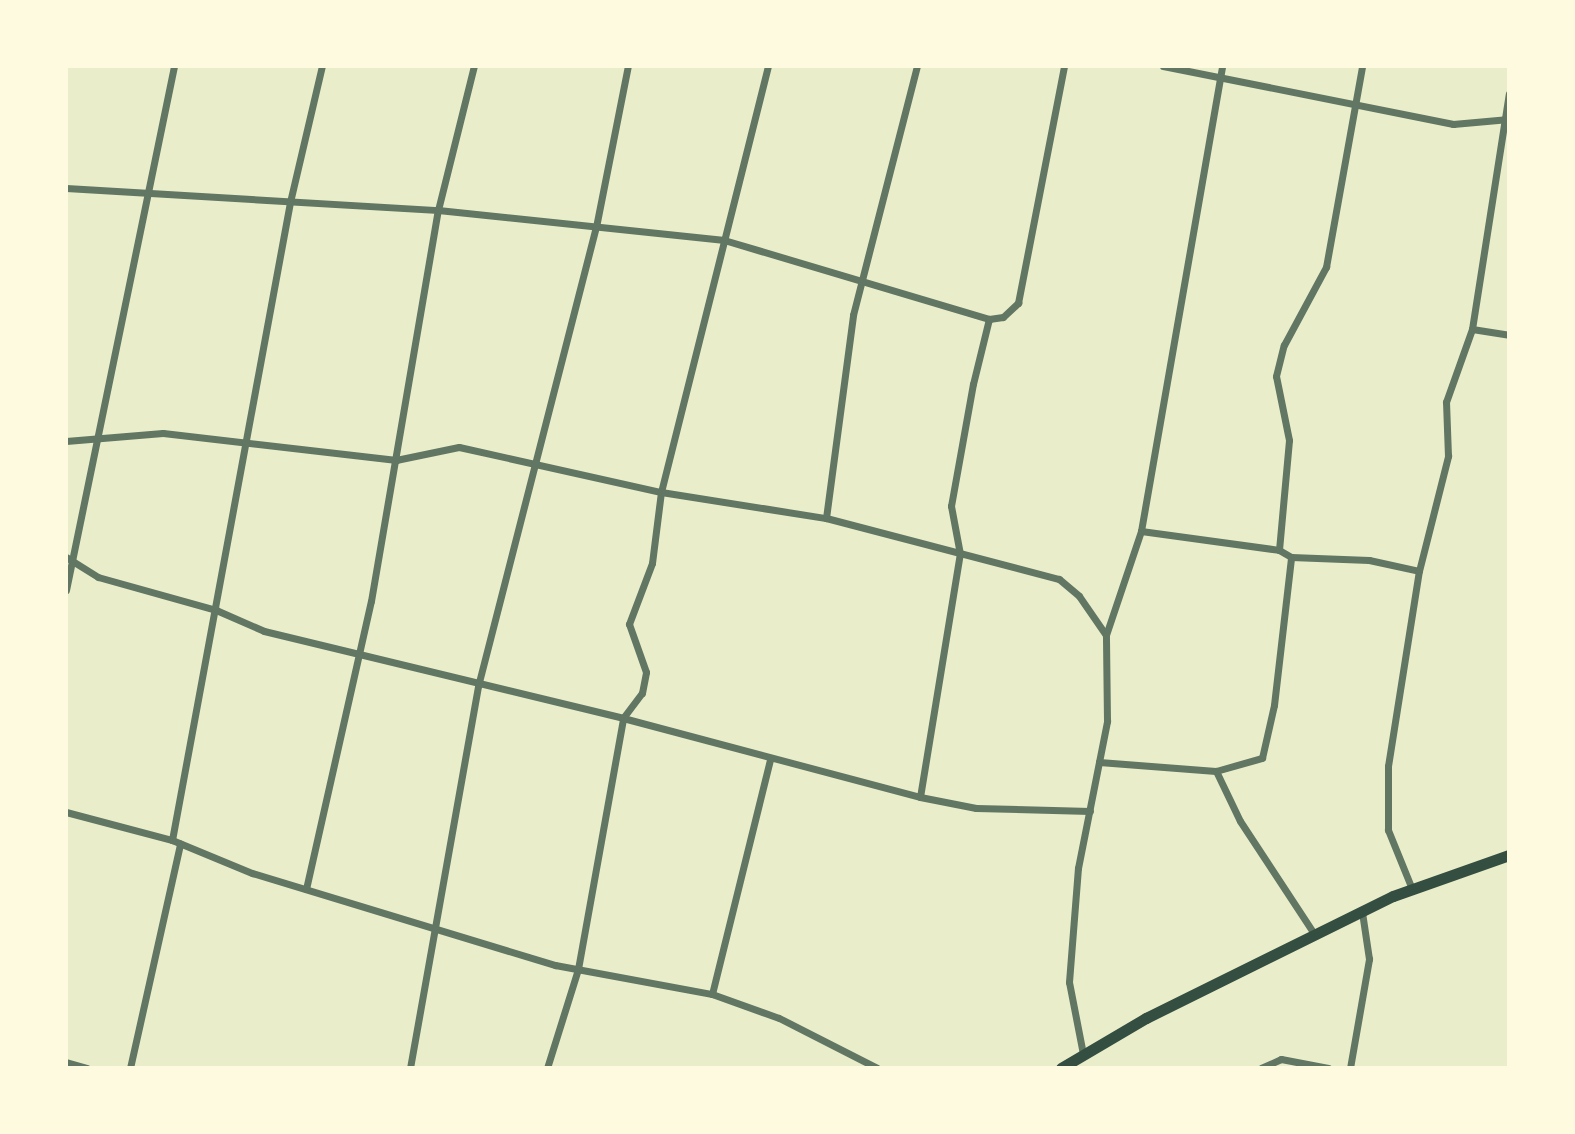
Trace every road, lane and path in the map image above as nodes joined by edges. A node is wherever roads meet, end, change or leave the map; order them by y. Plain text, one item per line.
1 (174, 66) edge
2 (322, 66) edge
3 (474, 66) edge
4 (628, 66) edge
5 (768, 66) edge
6 (917, 66) edge
7 (1064, 66) edge
8 (1163, 66) edge
9 (1222, 66) edge
10 (1362, 66) edge
11 (1220, 79) junction
12 (1509, 94) edge
13 (1357, 102) junction
14 (1506, 119) edge
15 (66, 188) edge
16 (151, 192) junction
17 (290, 202) junction
18 (438, 210) junction
19 (596, 227) junction
20 (724, 240) junction
21 (861, 282) junction
22 (989, 319) junction
23 (1472, 329) junction
24 (1509, 335) edge
25 (66, 441) edge
26 (99, 442) junction
27 (246, 442) junction
28 (396, 460) junction
29 (538, 466) junction
30 (661, 492) junction
31 (826, 518) junction
32 (1141, 531) junction
33 (1279, 550) junction
34 (960, 554) junction
35 (1291, 557) junction
36 (69, 558) edge
37 (1419, 571) junction
38 (66, 590) edge
39 (216, 610) junction
40 (1106, 635) junction
41 (357, 651) junction
42 (478, 686) junction
43 (623, 718) junction
44 (770, 759) junction
45 (1099, 762) junction
46 (1216, 771) junction
47 (920, 797) junction
48 (1090, 811) junction
49 (66, 812) edge
50 (176, 842) junction
51 (1509, 855) edge
52 (306, 889) junction
53 (1412, 889) junction
54 (1362, 912) junction
55 (437, 929) junction
56 (1315, 935) junction
57 (578, 969) junction
58 (712, 994) junction
59 (1083, 1054) junction
60 (66, 1062) edge
61 (87, 1068) edge
62 (130, 1068) edge
63 (410, 1068) edge
64 (547, 1068) edge
65 (877, 1068) edge
66 (1061, 1068) edge
67 (1261, 1068) edge
68 (1328, 1068) edge
69 (1350, 1068) edge

1 - 16 street
2 - 17 street
3 - 18 street
4 - 19 street
5 - 20 street
6 - 21 street
7 - 22 street
8 - 11 street
9 - 11 street
10 - 13 street
11 - 13 street
11 - 32 street
12 - 14 street
13 - 14 street
13 - 33 street
14 - 23 street
15 - 16 street
16 - 17 street
16 - 26 street
17 - 18 street
17 - 27 street
18 - 19 street
18 - 28 street
19 - 20 street
19 - 29 street
20 - 21 street
20 - 30 street
21 - 22 street
21 - 31 street
22 - 34 street
23 - 24 street
23 - 37 street
25 - 26 street
26 - 27 street
26 - 36 street
27 - 28 street
27 - 39 street
28 - 29 street
28 - 41 street
29 - 30 street
29 - 42 street
30 - 31 street
30 - 43 street
31 - 34 street
32 - 33 street
32 - 40 street
33 - 35 street
34 - 40 street
34 - 47 street
35 - 37 street
35 - 46 street
36 - 38 street
36 - 39 street
37 - 53 street
39 - 41 street
39 - 50 street
40 - 45 street
41 - 42 street
41 - 52 street
42 - 43 street
42 - 55 street
43 - 44 street
43 - 57 street
44 - 47 street
44 - 58 street
45 - 46 street
45 - 48 street
46 - 56 street
47 - 48 street
48 - 59 street
49 - 50 street
50 - 52 street
50 - 62 street
51 - 53 highway
52 - 55 street
53 - 54 highway
54 - 56 highway
54 - 69 street
55 - 57 street
55 - 63 street
56 - 59 highway
57 - 58 street
57 - 64 street
58 - 65 street
59 - 66 highway
60 - 61 street
67 - 68 street

